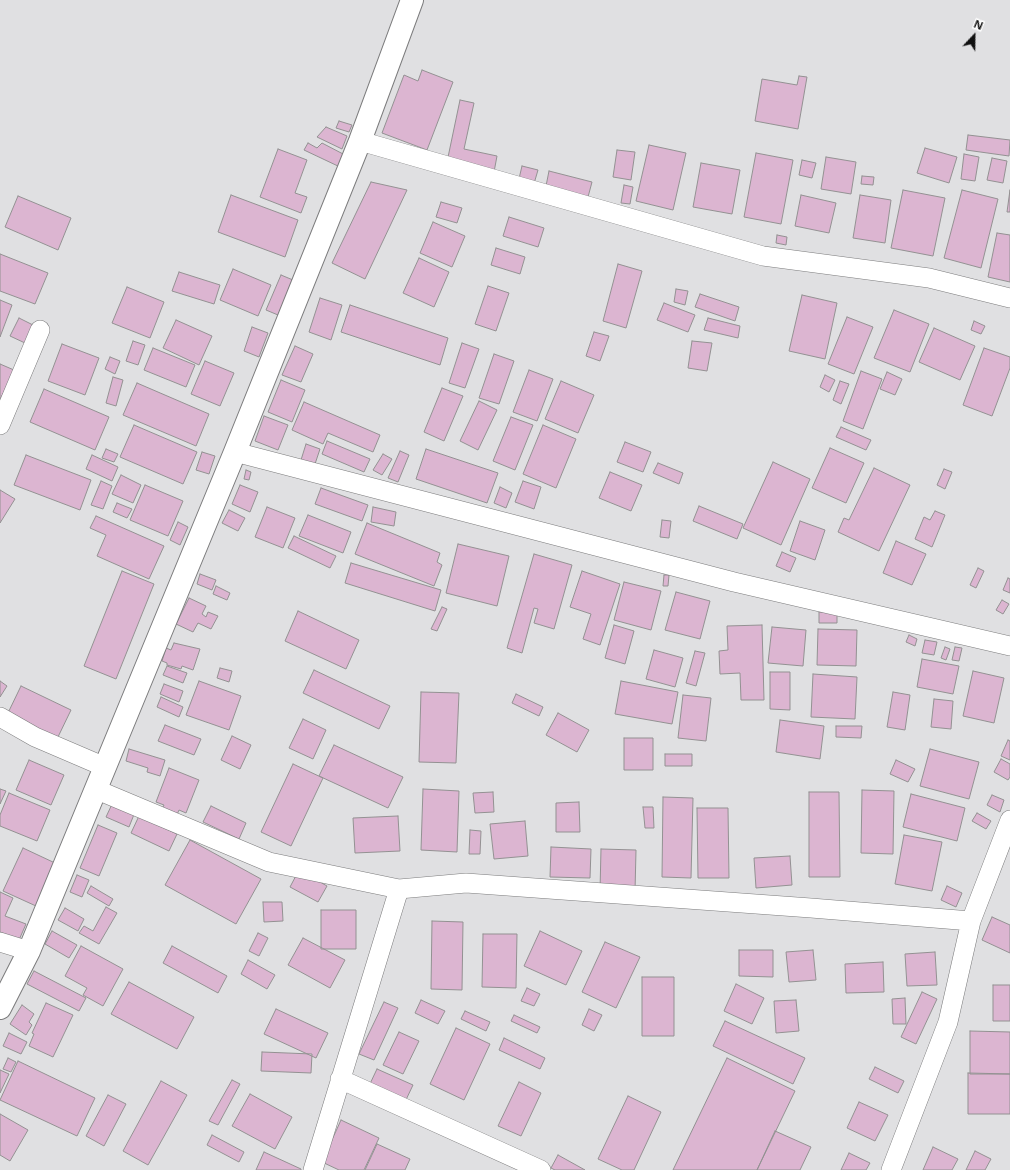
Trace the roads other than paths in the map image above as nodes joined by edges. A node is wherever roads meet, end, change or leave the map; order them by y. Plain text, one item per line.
1 (412, 0) edge
2 (360, 141) junction
3 (1010, 298) edge
4 (40, 330) dead end
5 (0, 425) edge
6 (235, 452) junction
7 (1010, 646) edge
8 (0, 717) edge
9 (105, 768) junction
10 (95, 789) junction
11 (1010, 820) edge
12 (399, 889) junction
13 (970, 921) junction
14 (0, 942) edge
15 (29, 951) junction
16 (0, 1008) edge
17 (340, 1079) junction
18 (313, 1170) edge
19 (541, 1170) edge
20 (891, 1170) edge

1 - 2 street
2 - 3 street
2 - 6 street
4 - 5 street
6 - 7 street
6 - 9 street
8 - 9 street
9 - 10 street
10 - 12 street
10 - 15 street
11 - 13 street
12 - 13 street
12 - 17 street
13 - 20 street
14 - 15 street
15 - 16 street
17 - 18 street
17 - 19 street

